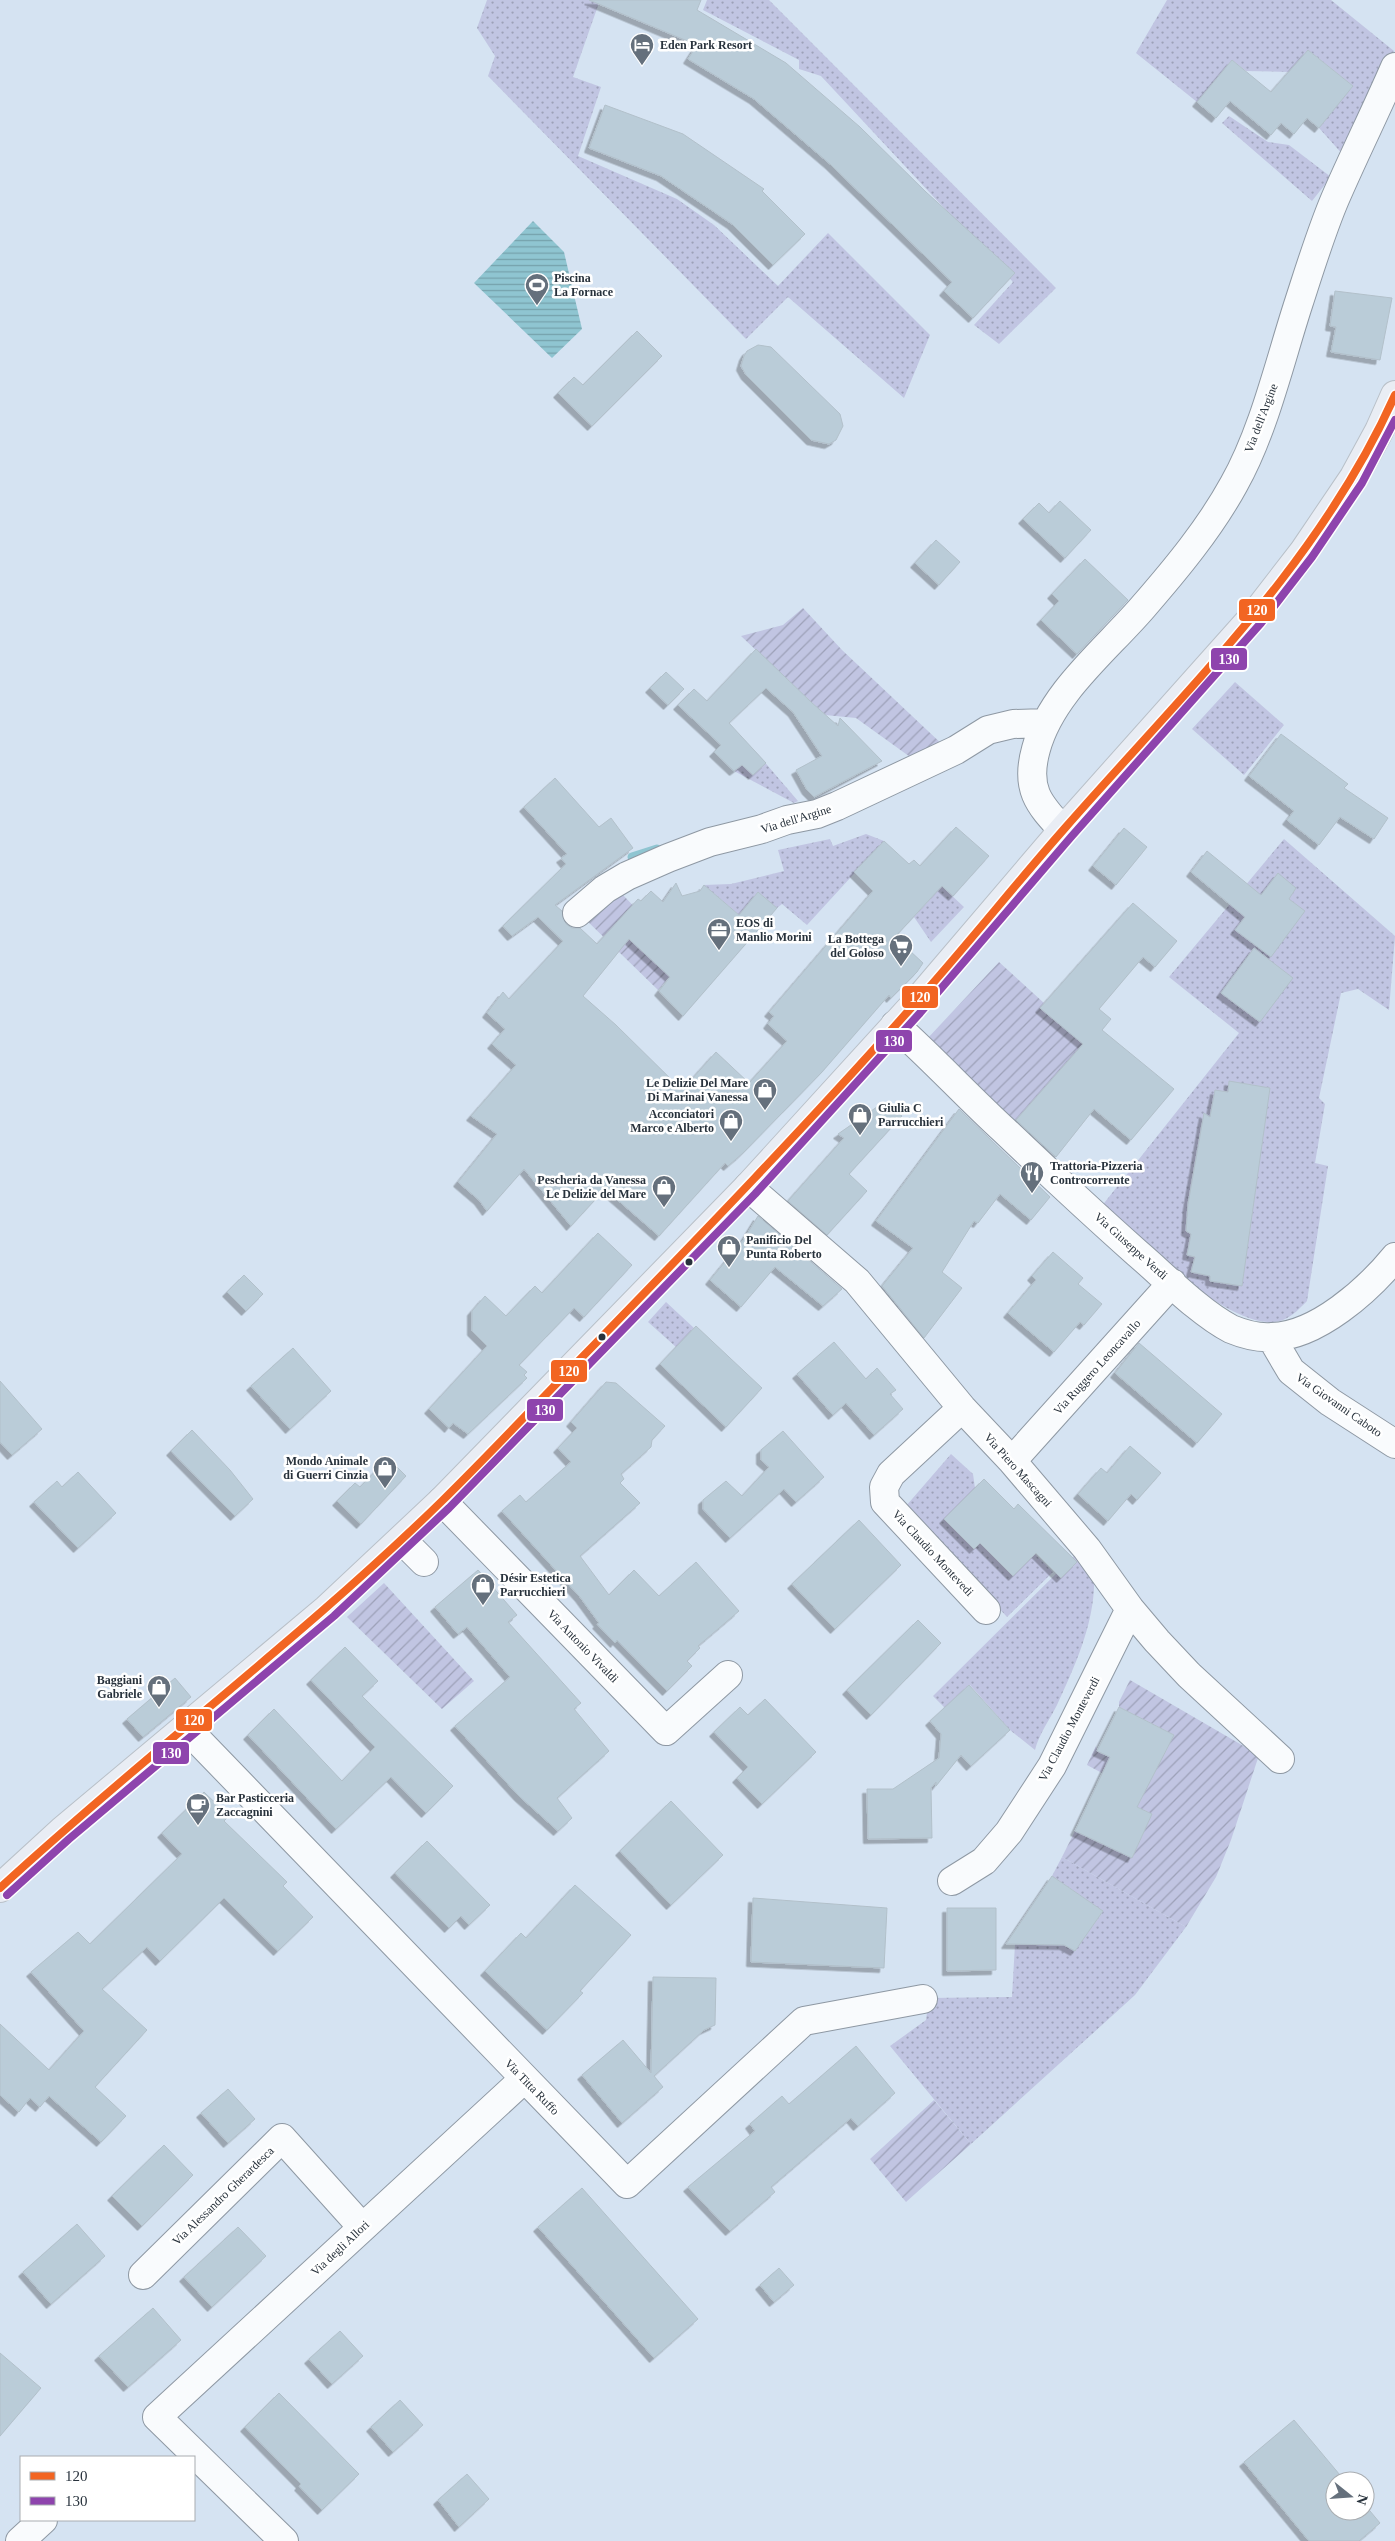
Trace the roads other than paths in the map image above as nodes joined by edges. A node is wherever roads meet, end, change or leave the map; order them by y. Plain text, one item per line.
1 (1395, 67) edge
2 (1395, 395) edge
3 (1046, 723) junction
4 (1063, 830) junction
5 (577, 912) dead end
6 (896, 1025) junction
7 (748, 1187) junction
8 (1395, 1257) edge
9 (1172, 1283) junction
10 (1271, 1337) junction
11 (962, 1408) junction
12 (1395, 1444) edge
13 (1016, 1456) junction
14 (442, 1501) junction
15 (402, 1540) junction
16 (424, 1562) dead end
17 (1130, 1609) junction
18 (986, 1610) dead end
19 (728, 1675) dead end
20 (186, 1728) junction
21 (1280, 1760) dead end
22 (952, 1881) dead end
23 (0, 1888) edge
24 (924, 1999) dead end
25 (524, 2079) junction
26 (362, 2227) junction
27 (143, 2275) dead end
28 (42, 2521) edge
29 (20, 2541) edge
30 (284, 2541) edge

1 - 3 street, Via dell'Argine
2 - 4 main road
3 - 4 street, Via dell'Argine
3 - 5 street, Via dell'Argine
4 - 6 main road
6 - 7 main road
6 - 9 street, Via Giuseppe Verdi
7 - 11 street, Via Piero Mascagni
7 - 14 main road
8 - 10 street, Via Giuseppe Verdi
9 - 10 street, Via Giuseppe Verdi
9 - 13 street, Via Ruggero Leoncavallo
10 - 12 street, Via Giovanni Caboto
11 - 13 street, Via Piero Mascagni
11 - 18 street, Via Claudio Montevedi
13 - 17 street, Via Piero Mascagni
14 - 15 main road
14 - 19 street, Via Antonio Vivaldi
15 - 16 street
15 - 20 main road
17 - 21 street, Via Piero Mascagni
17 - 22 street, Via Claudio Monteverdi
20 - 23 main road
20 - 25 street, Via Titta Ruffo
24 - 25 street, Via Titta Ruffo
25 - 26 street, Via degli Allori
26 - 27 street, Via Alessandro Gherardesca
26 - 30 street, Via degli Allori
28 - 29 street

